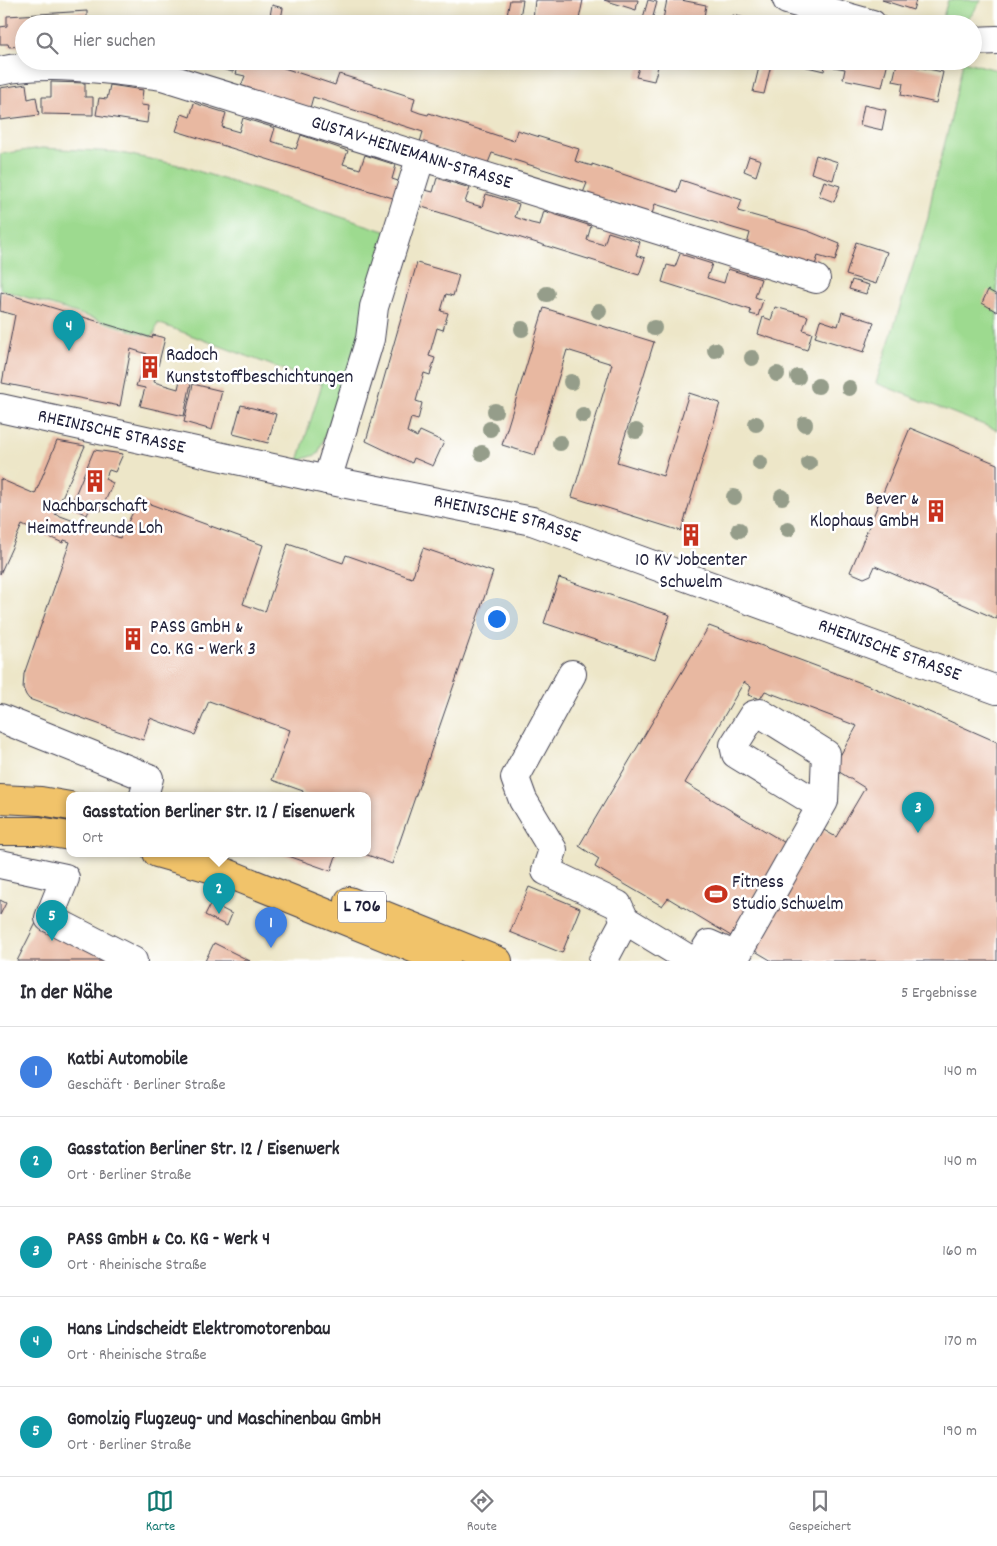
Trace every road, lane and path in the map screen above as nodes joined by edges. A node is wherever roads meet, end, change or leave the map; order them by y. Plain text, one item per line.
1 (787, 0) edge
2 (840, 15) edge
3 (997, 40) edge
4 (982, 41) edge
5 (15, 70) edge
6 (113, 70) edge
7 (0, 71) edge
8 (422, 156) junction
9 (816, 280) dead end
10 (0, 408) edge
11 (327, 480) junction
12 (572, 674) dead end
13 (997, 690) edge
14 (0, 718) edge
15 (145, 792) edge
16 (0, 799) edge
17 (66, 805) edge
18 (821, 806) dead end
19 (0, 831) edge
20 (66, 835) edge
21 (171, 857) edge
22 (236, 857) edge
23 (0, 864) edge
24 (625, 920) junction
25 (132, 961) edge
26 (445, 961) edge
27 (498, 961) edge
28 (603, 961) edge
29 (692, 961) edge
30 (698, 961) edge

1 - 2 street
3 - 4 street
5 - 7 street, GUSTAV-HEINEMANN-STRASSE
6 - 8 street, GUSTAV-HEINEMANN-STRASSE
8 - 9 street, GUSTAV-HEINEMANN-STRASSE
8 - 11 street
10 - 11 street, RHEINISCHE STRASSE
11 - 13 street, RHEINISCHE STRASSE
12 - 24 street
14 - 15 street
16 - 17 main road
18 - 30 street
19 - 20 main road
21 - 26 main road, L 706
22 - 27 main road, L 706
23 - 25 street
24 - 28 street
24 - 29 street

